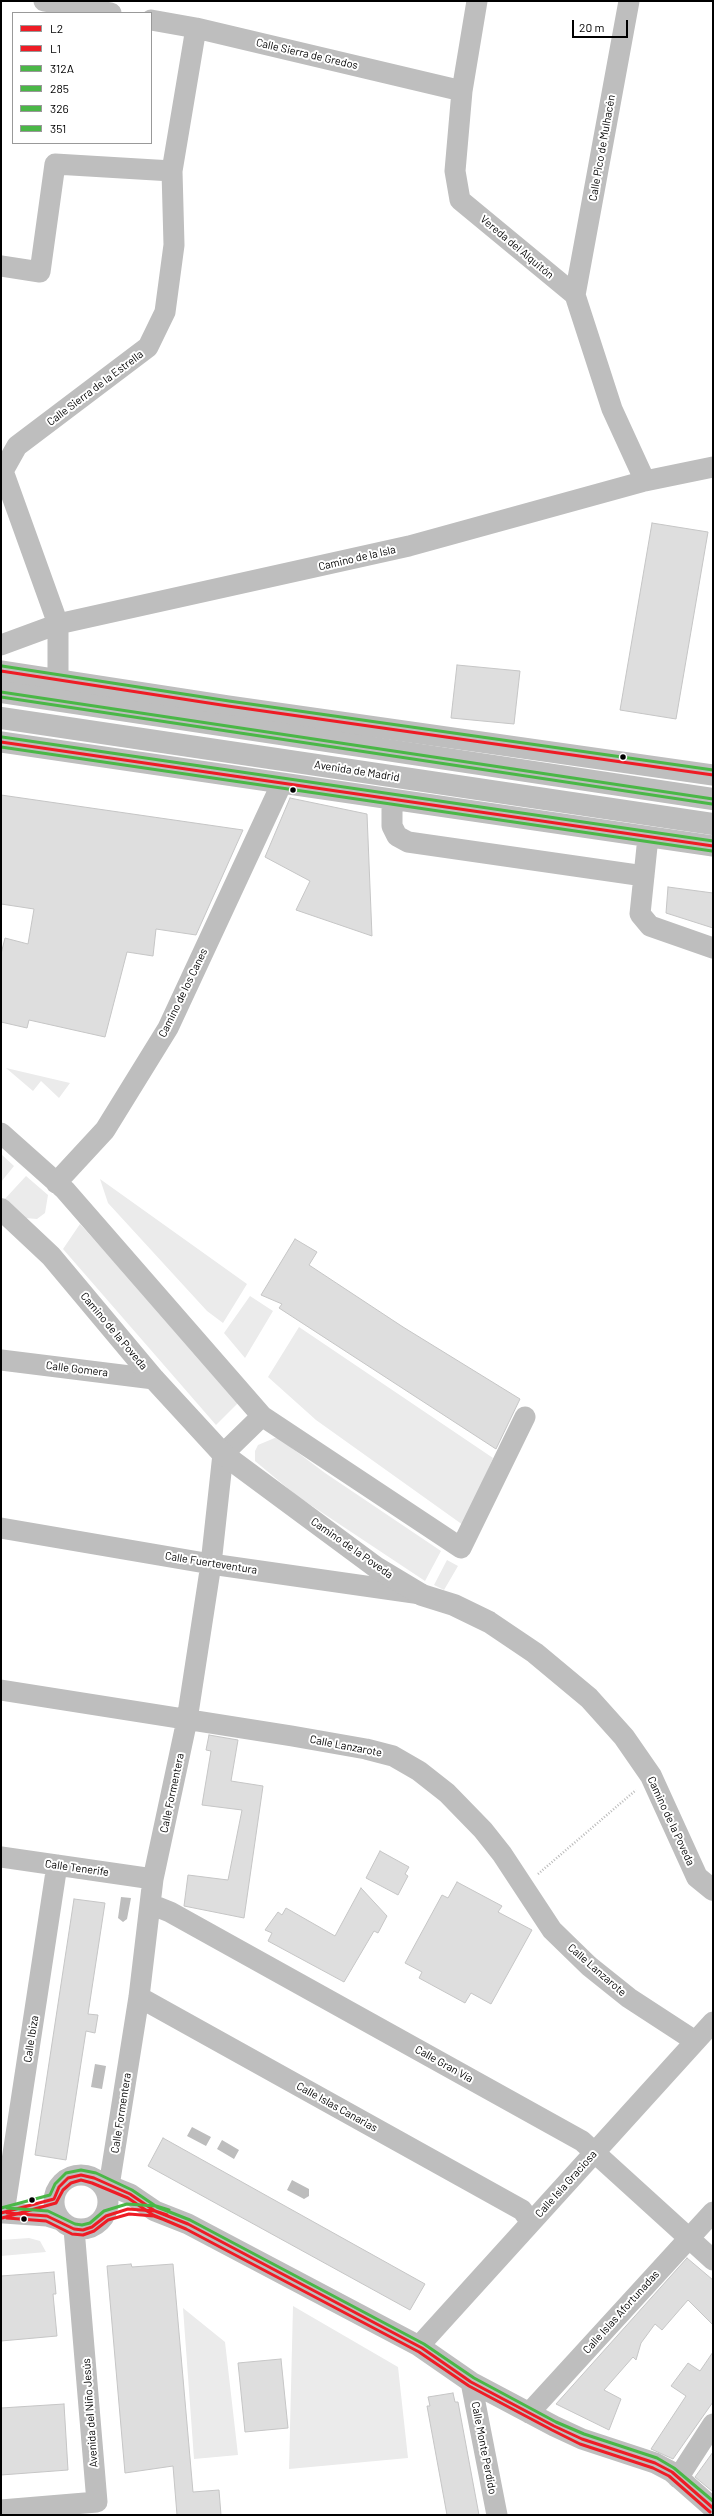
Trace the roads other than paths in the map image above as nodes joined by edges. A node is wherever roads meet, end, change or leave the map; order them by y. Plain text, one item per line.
1 (44, 1) edge
2 (477, 1) edge
3 (629, 1) edge
4 (105, 12) edge
5 (152, 20) edge
6 (196, 28) junction
7 (462, 91) junction
8 (172, 171) junction
9 (1, 266) edge
10 (575, 296) junction
11 (713, 467) edge
12 (645, 481) junction
13 (58, 624) junction
14 (1, 645) edge
15 (1, 671) edge
16 (58, 680) junction
17 (1, 692) edge
18 (1, 718) edge
19 (1, 742) edge
20 (713, 775) edge
21 (281, 785) junction
22 (713, 799) edge
23 (392, 801) junction
24 (713, 824) edge
25 (648, 837) junction
26 (713, 846) edge
27 (644, 876) junction
28 (713, 948) edge
29 (1, 1133) edge
30 (56, 1183) junction
31 (1, 1209) edge
32 (1, 1360) edge
33 (154, 1379) junction
34 (262, 1416) junction
35 (526, 1417) dead end
36 (223, 1454) junction
37 (1, 1528) edge
38 (211, 1564) junction
39 (422, 1595) junction
40 (1, 1690) edge
41 (187, 1720) junction
42 (1, 1857) edge
43 (57, 1865) junction
44 (153, 1879) junction
45 (713, 1890) edge
46 (150, 1904) junction
47 (139, 1997) junction
48 (713, 2022) edge
49 (695, 2041) junction
50 (594, 2152) junction
51 (104, 2184) junction
52 (54, 2199) junction
53 (155, 2210) junction
54 (713, 2212) edge
55 (3, 2213) edge
56 (105, 2217) junction
57 (531, 2222) junction
58 (67, 2225) junction
59 (690, 2238) junction
60 (713, 2260) edge
61 (419, 2346) junction
62 (471, 2382) junction
63 (529, 2413) junction
64 (713, 2424) edge
65 (678, 2478) junction
66 (713, 2508) edge
67 (1, 2510) edge
68 (497, 2515) edge

1 - 4 street
2 - 7 street, Vereda del Alquitón
3 - 10 street, Calle Pico de Mulhacén
5 - 6 street, Calle Sierra de Gredos
6 - 7 street, Calle Sierra de Gredos
6 - 8 street, Calle Sierra de la Estrella
7 - 10 street, Vereda del Alquitón
8 - 9 street
8 - 13 street, Calle Sierra de la Estrella
10 - 12 street
11 - 12 street, Camino de la Isla
12 - 13 street, Camino de la Isla
13 - 14 street, Camino de la Isla
13 - 16 street, Calle Sierra de la Estrella
15 - 16 street
16 - 20 street
17 - 22 main road
18 - 24 main road, Avenida de Madrid
19 - 21 street
21 - 23 street
21 - 30 street, Camino de los Canes
23 - 25 street
23 - 27 street
25 - 26 street
25 - 27 street
27 - 28 street
29 - 30 street
30 - 34 street
31 - 33 main road, Camino de la Poveda
32 - 33 street, Calle Gomera
33 - 36 main road, Camino de la Poveda
34 - 35 street
34 - 36 street
36 - 38 street, Calle Formentera
36 - 39 main road, Camino de la Poveda
37 - 38 street, Calle Fuerteventura
38 - 39 street, Calle Fuerteventura
38 - 41 street, Calle Formentera
39 - 45 main road, Camino de la Poveda
40 - 41 street, Calle Lanzarote
41 - 44 street, Calle Formentera
41 - 49 street, Calle Lanzarote
42 - 43 street, Calle Tenerife
43 - 44 street, Calle Tenerife
43 - 55 street, Calle Ibiza
44 - 46 street, Calle Formentera
46 - 47 street, Calle Formentera
46 - 50 street, Calle Gran Vía
47 - 51 street, Calle Formentera
47 - 57 street, Calle Islas Canarias
48 - 49 street, Calle Isla Graciosa
49 - 50 street, Calle Isla Graciosa
50 - 57 street, Calle Isla Graciosa
50 - 59 street, Calle Gran Vía
51 - 52 street
51 - 53 street
51 - 56 street
52 - 55 street
52 - 58 street
53 - 56 street
53 - 61 street
54 - 59 street, Calle Islas Afortunadas
55 - 58 street
56 - 58 street
57 - 61 street, Calle Isla Graciosa
58 - 67 street, Avenida del Niño Jesús
59 - 60 street, Calle Gran Vía
59 - 63 street, Calle Islas Afortunadas
61 - 62 street
62 - 63 street
62 - 68 street, Calle Monte Perdido
63 - 65 street
64 - 65 street
65 - 66 street

